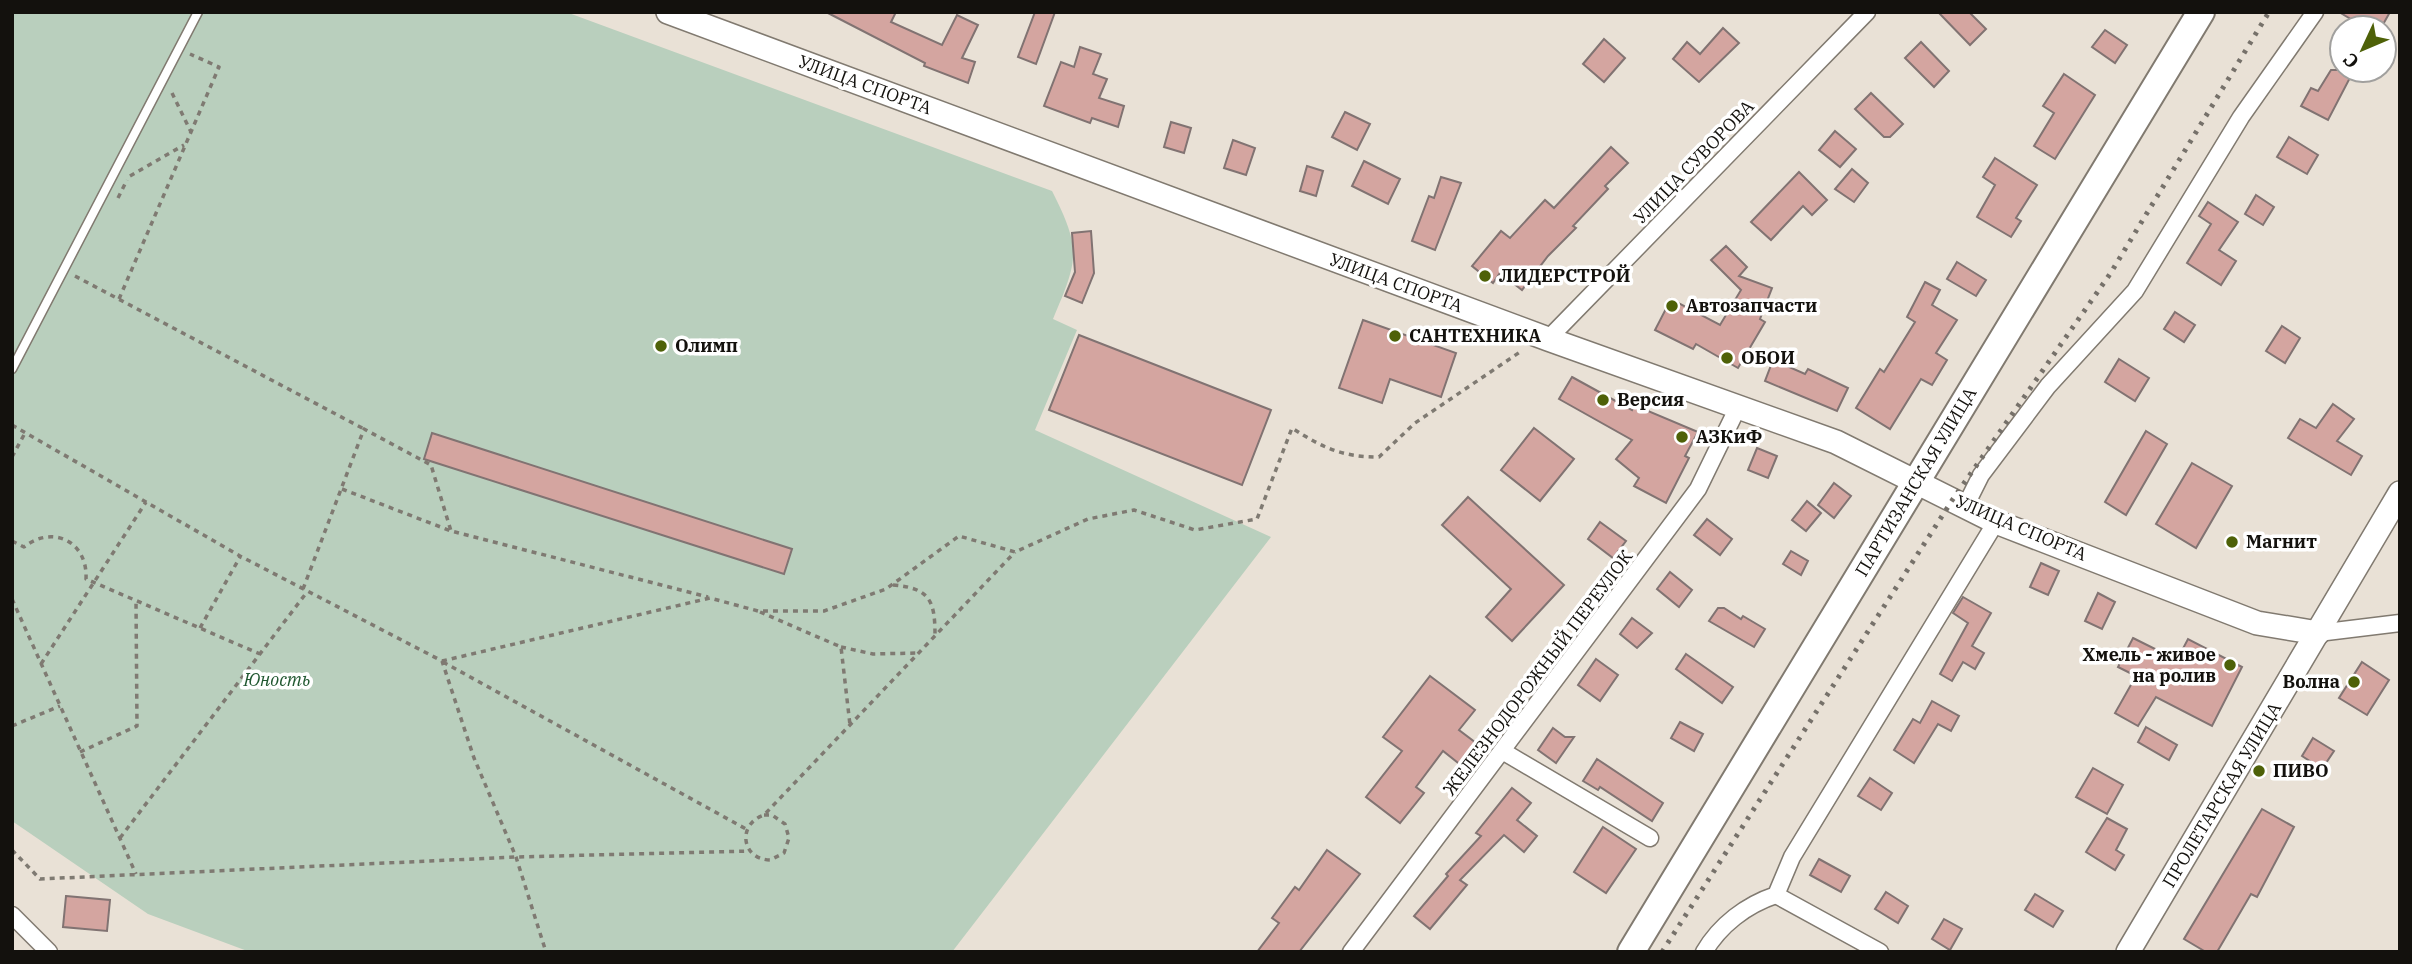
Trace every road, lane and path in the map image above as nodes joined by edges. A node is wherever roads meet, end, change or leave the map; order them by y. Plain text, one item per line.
1 (198, 12) edge
2 (668, 12) edge
3 (1867, 12) edge
4 (2201, 12) edge
5 (2315, 12) edge
6 (179, 49) junction
7 (164, 77) junction
8 (191, 132) junction
9 (186, 144) junction
10 (126, 178) dead end
11 (64, 270) junction
12 (119, 299) junction
13 (1548, 339) junction
14 (12, 369) edge
15 (1738, 407) junction
16 (12, 425) edge
17 (364, 429) junction
18 (25, 433) junction
19 (12, 457) edge
20 (1918, 481) junction
21 (342, 489) dead end
22 (2400, 493) edge
23 (146, 502) junction
24 (1966, 505) junction
25 (1996, 522) junction
26 (451, 531) junction
27 (12, 541) edge
28 (1015, 552) junction
29 (240, 556) junction
30 (94, 582) junction
31 (892, 585) junction
32 (305, 590) junction
33 (710, 598) junction
34 (12, 599) edge
35 (136, 601) junction
36 (758, 611) junction
37 (2400, 623) edge
38 (200, 628) junction
39 (2318, 633) junction
40 (935, 635) junction
41 (841, 647) junction
42 (918, 653) junction
43 (260, 654) junction
44 (442, 660) junction
45 (41, 664) junction
46 (60, 706) junction
47 (850, 725) junction
48 (12, 726) edge
49 (80, 752) junction
50 (1504, 752) junction
51 (764, 815) junction
52 (746, 829) junction
53 (120, 838) junction
54 (1650, 838) dead end
55 (12, 850) edge
56 (749, 851) junction
57 (516, 857) junction
58 (136, 874) junction
59 (1776, 895) junction
60 (12, 915) edge
61 (49, 952) edge
62 (546, 952) edge
63 (1351, 952) edge
64 (1631, 952) edge
65 (1704, 952) edge
66 (1880, 952) edge
67 (2128, 952) edge

1 - 6 lane
2 - 13 street, УЛИЦА СПОРТА
3 - 13 street, УЛИЦА СУВОРОВА
4 - 20 main road, ПАРТИЗАНСКАЯ УЛИЦА
5 - 24 street
6 - 7 lane
6 - 8 path
7 - 8 path
7 - 11 lane
8 - 9 path
9 - 10 path
9 - 12 path
11 - 12 path
11 - 14 lane
12 - 17 path
13 - 15 street, УЛИЦА СПОРТА
13 - 28 path
15 - 20 street, УЛИЦА СПОРТА
15 - 50 street, ЖЕЛЕЗНОДОРОЖНЫЙ ПЕРЕУЛОК
16 - 18 path
17 - 26 path
17 - 32 path
18 - 19 path
18 - 23 path
20 - 24 street, УЛИЦА СПОРТА
20 - 64 main road, ПАРТИЗАНСКАЯ УЛИЦА
21 - 26 path
22 - 39 street, ПРОЛЕТАРСКАЯ УЛИЦА
23 - 29 path
23 - 30 path
24 - 25 street, УЛИЦА СПОРТА
25 - 39 street, УЛИЦА СПОРТА
25 - 59 street
26 - 33 path
27 - 30 path
28 - 31 path
28 - 40 path
29 - 32 path
29 - 38 path
30 - 35 path
30 - 45 path
31 - 36 path
31 - 40 path
32 - 43 path
32 - 44 path
33 - 36 path
33 - 44 path
34 - 45 path
35 - 38 path
35 - 49 path
36 - 41 path
37 - 39 street, УЛИЦА СПОРТА
38 - 43 path
39 - 67 street, ПРОЛЕТАРСКАЯ УЛИЦА
40 - 42 path
41 - 42 path
41 - 47 path
42 - 47 path
43 - 53 path
44 - 52 path
44 - 57 path
45 - 46 path
46 - 48 path
46 - 49 path
47 - 51 path
49 - 53 path
50 - 54 street
50 - 63 street, ЖЕЛЕЗНОДОРОЖНЫЙ ПЕРЕУЛОК
51 - 52 path
51 - 56 path
52 - 56 path
53 - 58 path
55 - 58 path
56 - 57 path
57 - 58 path
57 - 62 path
59 - 65 street
59 - 66 street
60 - 61 street

